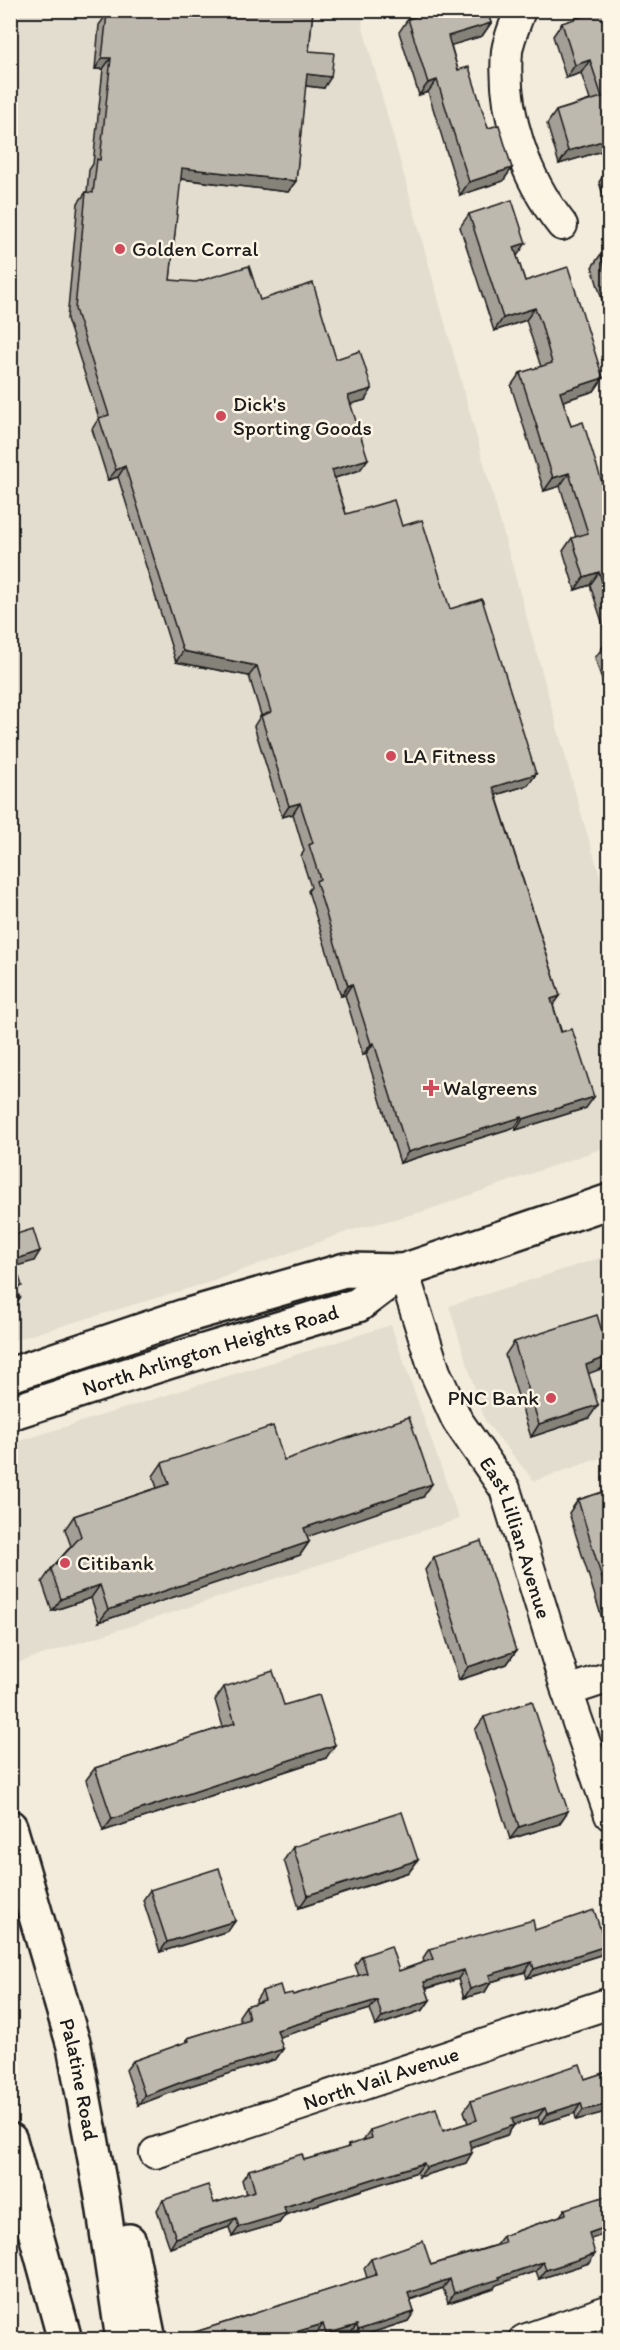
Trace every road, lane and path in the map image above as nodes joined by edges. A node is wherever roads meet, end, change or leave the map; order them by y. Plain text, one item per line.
1 (520, 10) edge
2 (562, 225) dead end
3 (609, 1201) edge
4 (403, 1271) junction
5 (10, 1375) edge
6 (10, 1413) edge
7 (609, 1677) edge
8 (567, 1691) junction
9 (609, 1815) edge
10 (10, 1827) edge
11 (609, 2003) edge
12 (74, 2046) junction
13 (10, 2140) edge
14 (155, 2152) dead end
15 (10, 2172) edge
16 (609, 2310) edge
17 (40, 2340) edge
18 (65, 2340) edge
19 (123, 2340) edge
20 (148, 2340) edge
21 (524, 2340) edge

1 - 2 street
3 - 4 main road, North Arlington Heights Road
4 - 5 main road, North Arlington Heights Road
4 - 6 main road, North Arlington Heights Road
4 - 8 street, East Lillian Avenue
7 - 8 street
8 - 9 street, East Lillian Avenue
10 - 12 main road, Palatine Road
11 - 14 street, North Vail Avenue
12 - 19 main road, Palatine Road
12 - 20 main road
13 - 18 main road
15 - 17 main road
16 - 21 street

